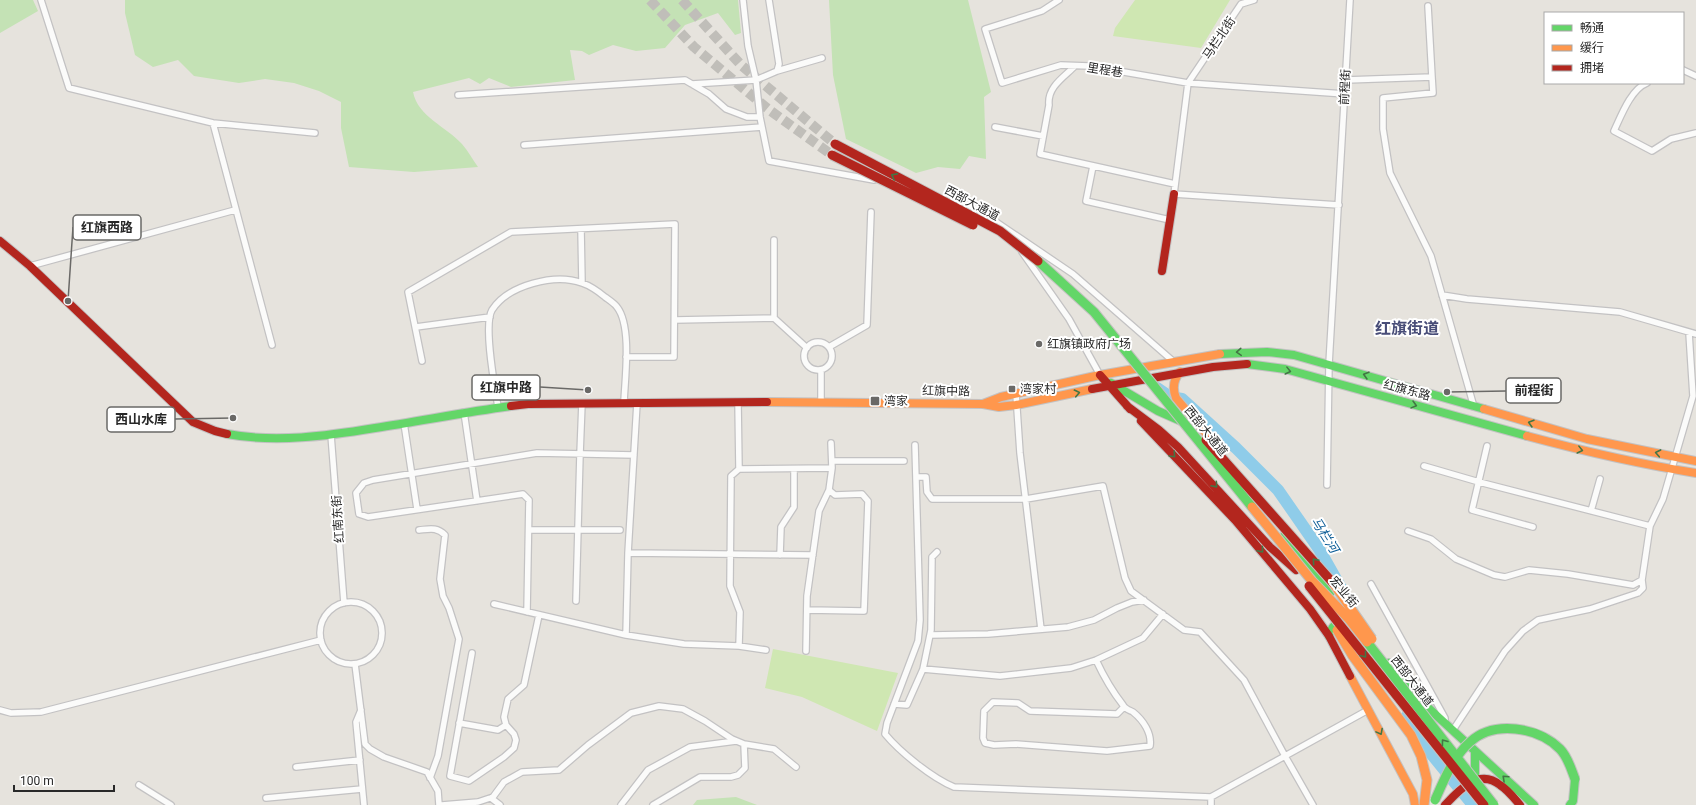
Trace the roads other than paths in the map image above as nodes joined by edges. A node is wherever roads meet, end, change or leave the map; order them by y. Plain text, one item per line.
1 (41, 0) edge
2 (744, 0) edge
3 (770, 0) edge
4 (1059, 0) edge
5 (1254, 0) edge
6 (1350, 0) edge
7 (1428, 6) dead end
8 (822, 58) dead end
9 (1075, 66) junction
10 (1684, 70) edge
11 (777, 71) junction
12 (1696, 76) edge
13 (1432, 77) junction
14 (756, 80) junction
15 (1346, 80) junction
16 (1188, 83) junction
17 (692, 84) junction
18 (1643, 84) edge
19 (1345, 94) junction
20 (458, 95) dead end
21 (760, 117) junction
22 (213, 123) junction
23 (762, 127) junction
24 (995, 127) dead end
25 (315, 133) dead end
26 (1696, 133) edge
27 (1043, 136) junction
28 (835, 144) tunnel mouth
29 (524, 145) dead end
30 (832, 155) tunnel mouth
31 (1093, 166) junction
32 (1175, 184) junction
33 (1174, 194) junction
34 (1339, 206) junction
35 (235, 210) junction
36 (871, 212) dead end
37 (1170, 220) junction
38 (1004, 227) junction
39 (581, 228) junction
40 (774, 240) dead end
41 (0, 241) edge
42 (30, 266) junction
43 (1162, 271) dead end
44 (582, 283) junction
45 (1442, 295) junction
46 (490, 318) junction
47 (774, 318) junction
48 (675, 320) junction
49 (416, 327) junction
50 (1689, 333) junction
51 (1696, 334) edge
52 (272, 345) dead end
53 (829, 347) junction
54 (807, 348) junction
55 (626, 357) junction
56 (422, 361) dead end
57 (1171, 362) junction
58 (1329, 364) junction
59 (822, 370) junction
60 (1180, 372) junction
61 (1111, 374) joint
62 (1100, 375) junction
63 (1329, 382) junction
64 (1113, 385) junction
65 (1016, 394) junction
66 (624, 402) junction
67 (738, 402) junction
68 (821, 402) junction
69 (582, 403) junction
70 (637, 403) junction
71 (983, 404) junction
72 (1016, 405) junction
73 (1127, 406) junction
74 (498, 407) junction
75 (1474, 407) junction
76 (464, 412) junction
77 (404, 423) junction
78 (1192, 426) junction
79 (1204, 431) junction
80 (331, 435) junction
81 (831, 442) dead end
82 (915, 445) dead end
83 (1488, 446) dead end
84 (580, 454) junction
85 (634, 455) junction
86 (1675, 457) junction
87 (1696, 460) edge
88 (832, 461) junction
89 (904, 461) dead end
90 (472, 463) junction
91 (1424, 466) dead end
92 (832, 468) junction
93 (739, 469) junction
94 (794, 469) junction
95 (1672, 469) junction
96 (412, 473) junction
97 (1696, 473) edge
98 (916, 477) junction
99 (1600, 479) dead end
100 (1479, 482) junction
101 (1327, 485) dead end
102 (829, 490) junction
103 (1026, 499) junction
104 (476, 501) junction
105 (417, 509) junction
106 (1592, 511) junction
107 (1650, 526) junction
108 (1533, 527) dead end
109 (420, 530) dead end
110 (529, 530) junction
111 (578, 530) junction
112 (620, 530) dead end
113 (1408, 531) dead end
114 (937, 552) dead end
115 (628, 553) junction
116 (730, 554) junction
117 (780, 555) junction
118 (813, 556) junction
119 (1296, 570) junction
120 (1642, 580) junction
121 (1371, 584) dead end
122 (1316, 594) junction
123 (1144, 600) junction
124 (576, 601) dead end
125 (344, 603) junction
126 (494, 604) dead end
127 (806, 610) junction
128 (527, 612) junction
129 (1163, 614) junction
130 (539, 615) junction
131 (1356, 624) junction
132 (1040, 629) junction
133 (626, 635) junction
134 (930, 635) junction
135 (1329, 636) junction
136 (321, 640) junction
137 (739, 646) junction
138 (766, 650) dead end
139 (806, 651) dead end
140 (472, 654) dead end
141 (1096, 660) junction
142 (355, 664) junction
143 (923, 668) junction
144 (1402, 688) junction
145 (894, 704) junction
146 (1124, 707) junction
147 (0, 710) edge
148 (361, 710) junction
149 (1368, 710) junction
150 (1443, 721) junction
151 (459, 723) junction
152 (506, 725) junction
153 (1453, 730) junction
154 (736, 741) junction
155 (744, 744) junction
156 (1474, 752) junction
157 (1285, 756) junction
158 (360, 760) junction
159 (296, 766) dead end
160 (796, 768) dead end
161 (430, 778) junction
162 (1475, 779) junction
163 (1575, 779) junction
164 (139, 785) dead end
165 (362, 789) junction
166 (1413, 794) junction
167 (1211, 797) junction
168 (266, 798) dead end
169 (491, 798) junction
170 (1446, 804) edge
171 (1491, 804) edge
172 (171, 805) edge
173 (364, 805) edge
174 (439, 805) edge
175 (442, 805) edge
176 (500, 805) edge
177 (621, 805) edge
178 (653, 805) edge
179 (1211, 805) edge
180 (1314, 805) edge
181 (1415, 805) edge
182 (1424, 805) edge
183 (1429, 805) edge
184 (1433, 805) edge
185 (1520, 805) edge
186 (1534, 805) edge
187 (1570, 805) edge
188 (1579, 805) edge

1 - 22 street
2 - 14 street
3 - 11 street
4 - 9 street, 里程巷
5 - 16 street, 马栏北街
6 - 15 street, 前程街
7 - 13 street
8 - 11 street
9 - 16 street, 里程巷
9 - 27 street
10 - 12 street
11 - 14 street
13 - 15 street
13 - 45 street
14 - 17 street
14 - 21 street
15 - 19 street, 前程街
16 - 19 street, 里程巷
16 - 32 street
17 - 20 street
17 - 21 street
18 - 26 street
19 - 34 street, 前程街
21 - 23 street
22 - 25 street
22 - 35 street
23 - 29 street
23 - 38 street
24 - 27 street
27 - 31 street
144 -> 28 main road, 西部大通道, bridge
30 - 119 main road, 西部大通道, bridge
31 - 32 street
31 - 37 street
32 - 33 street
33 - 34 street
33 - 37 main road
34 - 58 street, 前程街
35 - 42 street
35 - 52 street
36 - 53 street
37 - 43 main road
38 - 57 street
38 - 62 street
39 - 44 street
39 - 48 street
39 - 49 street
40 - 47 street
41 - 42 main road, 红旗中路
42 - 80 main road, 红旗中路
44 - 46 street
44 - 55 street
45 - 50 street
45 - 75 street
46 - 49 street
46 - 74 street
47 - 48 street
47 - 54 street
48 - 55 street
49 - 56 street
50 - 51 street
50 - 86 street
53 - 54 street
53 - 59 street
54 - 59 street
55 - 66 street
58 -> 57 main road, 红旗东路
57 - 61 main road, 红旗东路
58 - 63 street, 前程街
75 -> 58 main road, 红旗东路
59 - 68 street
60 -> 63 main road, 红旗东路
60 - 64 main road, 红旗东路
60 - 79 main road, 宏业街
61 - 62 main road, 红旗中路
62 - 64 main road
62 - 65 main road, 红旗中路
63 -> 95 main road, 红旗东路
63 - 101 street, 前程街
72 -> 64 main road, 红旗中路
64 - 73 main road
64 - 78 main road, bridge
65 - 71 main road, 红旗中路
65 - 72 street
66 - 69 main road, 红旗中路
66 - 70 main road, 红旗中路
67 - 68 main road, 红旗中路
67 - 70 main road, 红旗中路
67 - 93 street
68 - 71 main road, 红旗中路
69 - 74 main road, 红旗中路
69 - 84 street
70 - 85 street
71 - 72 main road, 红旗中路
72 - 103 street
73 -> 119 main road
73 -> 135 main road
74 - 76 main road, 红旗中路
86 -> 75 main road, 红旗东路
76 - 77 main road, 红旗中路
76 - 90 street
77 - 80 main road, 红旗中路
77 - 96 street
78 - 79 main road
144 -> 78 main road, bridge
79 - 131 main road, 宏业街
80 - 125 street, 红南东街
81 - 88 street
82 - 98 street
83 - 100 street
84 - 85 street
84 - 90 street
84 - 111 street
85 - 115 street
86 - 87 main road, 红旗东路
86 - 95 street
88 - 89 street
88 - 92 street
90 - 96 street
90 - 104 street
91 - 100 street
92 - 94 street
92 - 102 street
93 - 94 street
93 - 116 street
94 - 117 street
95 - 97 main road, 红旗东路
95 - 107 street
96 - 105 street
96 - 105 street
98 - 103 street
98 - 145 street
99 - 106 street
100 - 106 street
100 - 108 street
102 - 118 street
102 - 127 street
103 - 123 street
103 - 132 street
104 - 105 street
104 - 110 street
106 - 107 street
107 - 120 street
109 - 161 street
110 - 111 street
110 - 128 street
111 - 112 street
111 - 124 street
113 - 120 street
114 - 134 street
115 - 116 street
115 - 133 street
116 - 117 street
116 - 137 street
117 - 118 street
118 - 127 street
119 - 122 main road, 西部大通道, bridge
120 - 153 street
121 - 150 street
122 -> 171 main road, 西部大通道, bridge
122 - 182 main road, bridge
123 - 129 street
123 - 132 street
125 - 136 street
125 - 142 street
126 - 128 street
127 - 139 street
128 - 130 street
129 - 141 street
129 - 157 street
130 - 133 street
130 - 152 street
131 - 135 main road
131 - 150 main road, 宏业街, bridge
132 - 134 street
133 - 137 street
134 - 143 street
135 - 149 main road
136 - 142 street
136 - 147 street
137 - 138 street
140 - 151 street
141 - 143 street
141 - 146 street
142 - 148 street
143 - 145 street
171 -> 144 main road, 西部大通道, bridge
145 - 167 street
146 - 146 street
148 - 158 street
148 - 161 street
149 - 157 street
149 -> 166 main road
150 - 153 main road, 宏业街
151 - 152 street
151 - 152 street
153 - 156 main road, 宏业街
154 - 155 street
154 - 169 street
154 - 177 street
155 - 160 street
155 - 178 street
156 - 162 main road
186 -> 156 main road, 宏业街
157 - 167 street
157 - 180 street
158 - 159 street
158 - 165 street
161 - 174 street
162 - 170 main road
162 - 185 main road
163 - 184 main road, bridge
163 - 187 main road
163 - 188 main road
164 - 172 street
165 - 168 street
165 - 173 street
166 - 181 main road
166 - 183 main road
167 - 179 street
169 - 175 street
169 - 176 street

